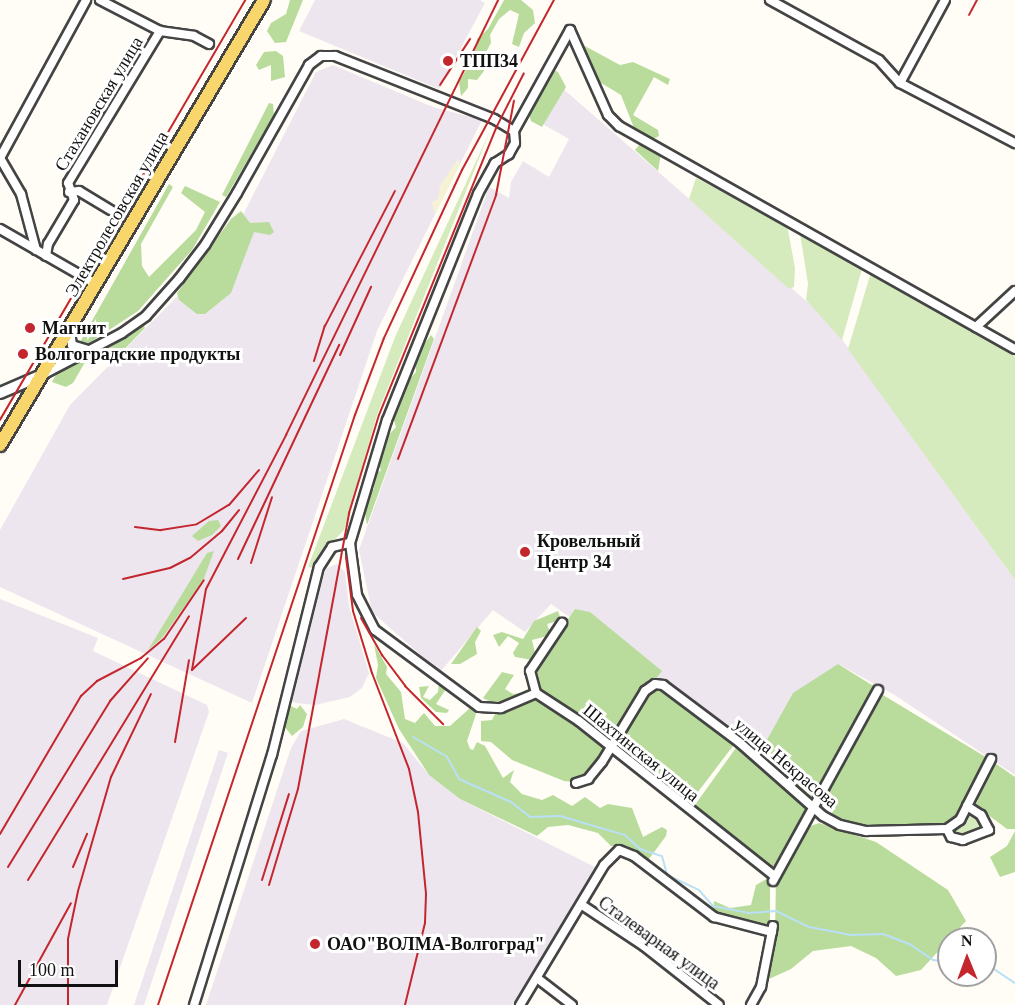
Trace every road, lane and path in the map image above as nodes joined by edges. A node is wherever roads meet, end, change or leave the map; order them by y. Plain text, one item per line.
1 (86, 0) edge
2 (100, 0) edge
3 (264, 0) edge
4 (770, 0) edge
5 (945, 0) edge
6 (160, 31) junction
7 (209, 44) dead end
8 (900, 83) junction
9 (514, 131) junction
10 (1015, 143) edge
11 (0, 158) edge
12 (69, 192) junction
13 (111, 210) dead end
14 (0, 230) edge
15 (36, 250) junction
16 (46, 256) junction
17 (96, 284) junction
18 (1015, 291) edge
19 (976, 327) junction
20 (70, 331) junction
21 (1015, 349) edge
22 (90, 350) junction
23 (42, 375) junction
24 (0, 393) edge
25 (0, 445) edge
26 (350, 543) junction
27 (562, 622) dead end
28 (878, 690) dead end
29 (536, 693) junction
30 (609, 747) junction
31 (991, 759) dead end
32 (576, 783) dead end
33 (815, 806) junction
34 (967, 806) junction
35 (946, 829) junction
36 (582, 905) junction
37 (537, 978) junction
38 (194, 1005) edge
39 (520, 1005) edge
40 (572, 1005) edge
41 (718, 1005) edge
42 (751, 1005) edge

1 - 11 street
2 - 6 street
3 - 17 main road, Электролесовская улица
4 - 8 street
5 - 8 street
6 - 7 street
6 - 12 street, Стахановская улица
8 - 10 street
9 - 19 street
9 - 22 street
9 - 26 street
11 - 15 street
12 - 13 street
12 - 16 street, Стахановская улица
14 - 15 street
15 - 16 street
16 - 17 street
17 - 20 main road, Электролесовская улица
18 - 19 street
19 - 21 street
20 - 22 street
20 - 23 main road, Электролесовская улица
22 - 23 street
23 - 24 street
23 - 25 main road, Электролесовская улица
26 - 29 street
26 - 38 street
27 - 29 street
28 - 33 street
29 - 30 street, Шахтинская улица
30 - 32 street
30 - 33 street, улица Некрасова
30 - 33 street, Шахтинская улица
31 - 34 street
33 - 35 street, улица Некрасова
34 - 35 street
34 - 35 street, улица Некрасова
36 - 37 street
36 - 41 street, Сталеварная улица
36 - 42 street
37 - 39 street
37 - 40 street

